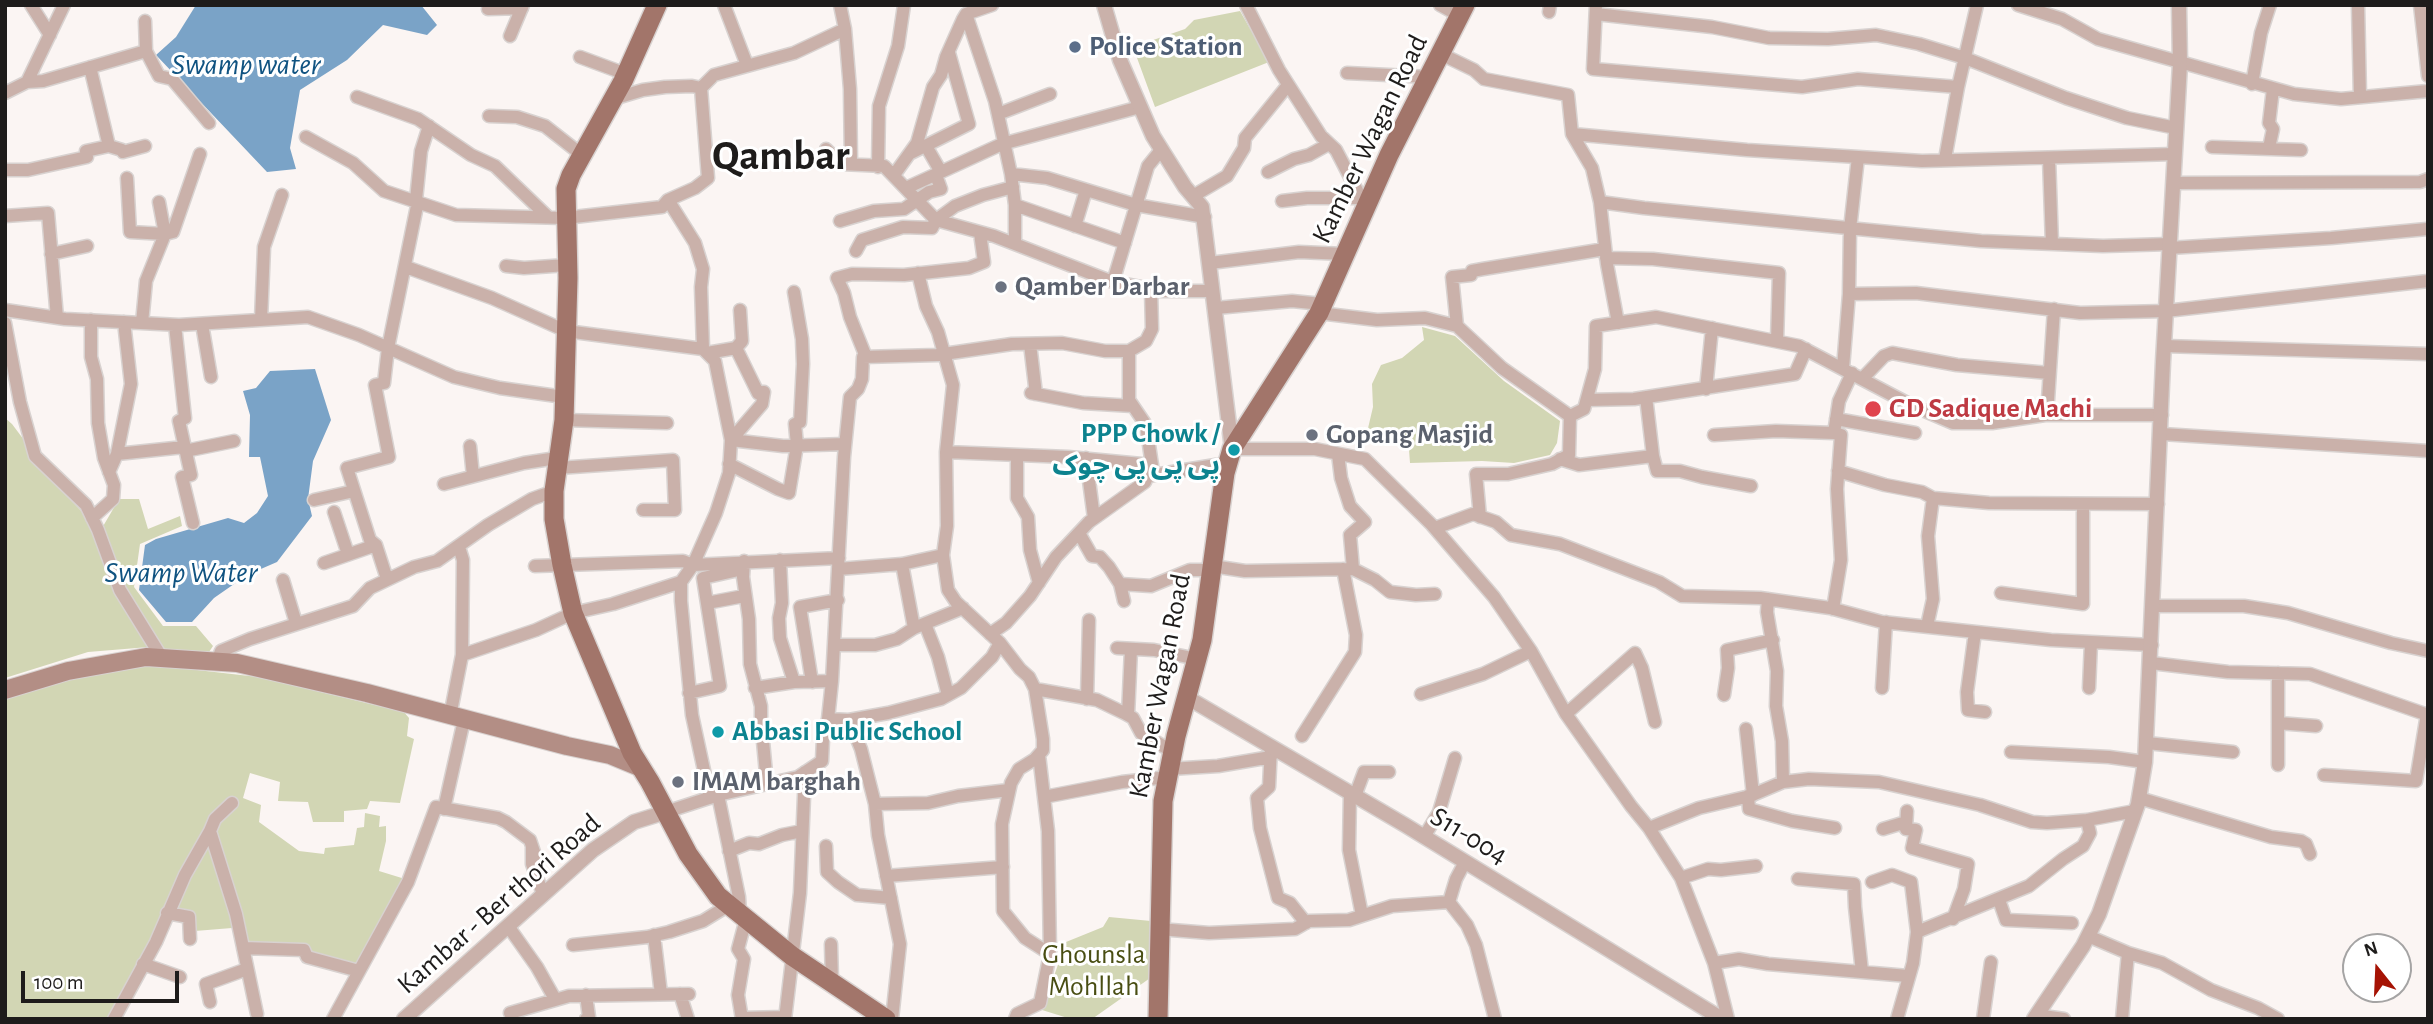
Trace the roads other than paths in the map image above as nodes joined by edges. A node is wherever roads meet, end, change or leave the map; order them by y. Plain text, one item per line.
1 (31, 5) edge
2 (64, 5) edge
3 (657, 5) edge
4 (741, 5) edge
5 (840, 5) edge
6 (904, 5) edge
7 (992, 5) edge
8 (1104, 5) edge
9 (1247, 5) edge
10 (1440, 5) edge
11 (1976, 5) edge
12 (2018, 5) edge
13 (2179, 5) edge
14 (2270, 5) edge
15 (2358, 5) edge
16 (2420, 5) edge
17 (522, 7) edge
18 (488, 9) dead end
19 (727, 10) edge
20 (1596, 10) edge
21 (1463, 11) edge
22 (967, 14) junction
23 (145, 21) dead end
24 (845, 29) junction
25 (50, 35) junction
26 (510, 36) dead end
27 (146, 51) junction
28 (949, 53) junction
29 (1441, 54) junction
30 (580, 57) dead end
31 (1965, 58) junction
32 (2180, 64) junction
33 (747, 65) junction
34 (90, 67) junction
35 (1347, 73) dead end
36 (626, 74) junction
37 (2428, 76) edge
38 (1430, 77) junction
39 (27, 82) junction
40 (2252, 84) junction
41 (1288, 85) junction
42 (1958, 87) junction
43 (701, 88) junction
44 (2273, 89) junction
45 (2428, 91) edge
46 (5, 93) edge
47 (1050, 94) dead end
48 (357, 97) dead end
49 (2360, 97) junction
50 (613, 99) junction
51 (1140, 107) junction
52 (998, 114) junction
53 (489, 116) dead end
54 (209, 123) dead end
55 (429, 126) junction
56 (2176, 128) junction
57 (1572, 134) junction
58 (306, 137) dead end
59 (1329, 144) junction
60 (1005, 145) junction
61 (109, 146) junction
62 (145, 146) dead end
63 (926, 146) junction
64 (2212, 146) dead end
65 (2269, 148) junction
66 (826, 149) dead end
67 (1161, 150) junction
68 (2301, 150) dead end
69 (200, 154) dead end
70 (909, 154) junction
71 (2175, 154) junction
72 (582, 155) junction
73 (1858, 157) junction
74 (2049, 158) junction
75 (1945, 159) junction
76 (851, 163) junction
77 (878, 167) junction
78 (5, 170) edge
79 (1268, 172) dead end
80 (939, 174) junction
81 (894, 175) junction
82 (127, 178) dead end
83 (2428, 179) edge
84 (1012, 180) junction
85 (2174, 183) junction
86 (906, 188) junction
87 (1086, 190) junction
88 (282, 195) dead end
89 (1193, 196) junction
90 (668, 200) junction
91 (917, 200) junction
92 (417, 201) junction
93 (1282, 201) dead end
94 (159, 202) dead end
95 (1363, 202) junction
96 (1600, 202) junction
97 (1015, 205) junction
98 (1136, 205) junction
99 (904, 209) junction
100 (5, 216) edge
101 (1205, 217) junction
102 (556, 218) junction
103 (936, 220) junction
104 (840, 221) dead end
105 (1075, 226) junction
106 (904, 227) junction
107 (1850, 229) junction
108 (2427, 229) edge
109 (980, 233) junction
110 (165, 234) junction
111 (1125, 243) junction
112 (1015, 244) junction
113 (2052, 244) junction
114 (88, 246) dead end
115 (2170, 246) junction
116 (856, 251) dead end
117 (1606, 253) junction
118 (51, 254) junction
119 (1345, 254) junction
120 (1210, 263) junction
121 (567, 265) junction
122 (506, 266) dead end
123 (406, 267) junction
124 (918, 273) junction
125 (2428, 281) edge
126 (1113, 282) junction
127 (1151, 289) junction
128 (1213, 291) junction
129 (794, 292) dead end
130 (1849, 294) junction
131 (1216, 308) junction
132 (1320, 308) junction
133 (2054, 309) junction
134 (5, 310) edge
135 (740, 310) dead end
136 (2166, 311) junction
137 (57, 317) junction
138 (91, 320) junction
139 (261, 320) junction
140 (124, 322) junction
141 (5, 323) edge
142 (142, 323) junction
143 (1618, 323) junction
144 (201, 324) junction
145 (175, 325) junction
146 (1457, 326) junction
147 (1712, 328) junction
148 (566, 331) junction
149 (1777, 341) junction
150 (1030, 344) junction
151 (2164, 346) junction
152 (387, 348) junction
153 (736, 348) junction
154 (1806, 349) junction
155 (705, 351) junction
156 (1129, 351) junction
157 (943, 354) junction
158 (2428, 354) edge
159 (866, 356) junction
160 (1852, 373) junction
161 (2049, 373) junction
162 (211, 377) dead end
163 (1706, 389) junction
164 (12, 394) edge
165 (564, 397) junction
166 (1646, 397) junction
167 (1587, 400) junction
168 (1133, 406) junction
169 (2048, 415) junction
170 (2162, 415) junction
171 (1570, 416) junction
172 (1836, 419) junction
173 (564, 420) junction
174 (667, 423) dead end
175 (1834, 433) junction
176 (1915, 433) dead end
177 (2161, 434) junction
178 (1714, 435) dead end
179 (731, 440) junction
180 (234, 441) dead end
181 (845, 444) junction
182 (797, 445) junction
183 (470, 446) dead end
184 (185, 449) junction
185 (2428, 451) edge
186 (946, 452) junction
187 (117, 454) junction
188 (1338, 454) junction
189 (1017, 456) junction
190 (1230, 456) junction
191 (1653, 456) junction
192 (1086, 458) junction
193 (1560, 459) junction
194 (557, 463) junction
195 (729, 464) junction
196 (1150, 471) junction
197 (1838, 471) junction
198 (109, 472) junction
199 (473, 476) junction
200 (444, 484) dead end
201 (1751, 486) dead end
202 (354, 491) junction
203 (554, 491) junction
204 (1933, 498) junction
205 (314, 500) dead end
206 (2083, 503) junction
207 (2158, 504) junction
208 (643, 510) dead end
209 (334, 512) dead end
210 (1480, 517) junction
211 (92, 518) junction
212 (1094, 518) junction
213 (193, 523) dead end
214 (1435, 528) junction
215 (1079, 533) junction
216 (376, 545) junction
217 (459, 547) junction
218 (348, 554) junction
219 (943, 555) junction
220 (780, 560) junction
221 (324, 563) dead end
222 (839, 564) junction
223 (902, 564) junction
224 (562, 565) junction
225 (693, 565) junction
226 (743, 565) junction
227 (535, 566) dead end
228 (1211, 568) junction
229 (1348, 569) junction
230 (387, 579) junction
231 (283, 580) dead end
232 (681, 582) junction
233 (1039, 583) junction
234 (1120, 584) junction
235 (2001, 593) dead end
236 (1435, 594) dead end
237 (744, 596) junction
238 (1768, 599) junction
239 (838, 600) junction
240 (1125, 601) dead end
241 (707, 603) junction
242 (2154, 606) junction
243 (962, 608) junction
244 (1833, 609) junction
245 (573, 613) junction
246 (1089, 620) dead end
247 (1886, 622) junction
248 (296, 623) junction
249 (920, 626) junction
250 (1927, 626) junction
251 (1975, 632) junction
252 (990, 634) junction
253 (1773, 640) junction
254 (2091, 642) junction
255 (1000, 643) junction
256 (835, 645) junction
257 (2152, 645) junction
258 (1117, 648) dead end
259 (1131, 649) junction
260 (1531, 651) junction
261 (2428, 651) edge
262 (462, 655) junction
263 (162, 658) junction
264 (1197, 659) junction
265 (216, 662) junction
266 (2151, 663) junction
267 (2278, 673) junction
268 (832, 681) junction
269 (794, 682) junction
270 (812, 682) junction
271 (755, 688) junction
272 (1882, 688) dead end
273 (2089, 688) dead end
274 (1035, 689) junction
275 (5, 691) edge
276 (690, 693) junction
277 (1421, 694) dead end
278 (948, 695) junction
279 (1724, 695) dead end
280 (1188, 698) junction
281 (1087, 699) junction
282 (1984, 712) dead end
283 (1566, 714) junction
284 (2427, 714) edge
285 (1128, 715) junction
286 (457, 718) junction
287 (828, 719) junction
288 (849, 720) junction
289 (1655, 722) dead end
290 (2278, 723) junction
291 (2316, 726) dead end
292 (1746, 729) dead end
293 (1303, 736) dead end
294 (2147, 743) junction
295 (2233, 751) dead end
296 (1271, 752) junction
297 (2011, 752) dead end
298 (1039, 755) junction
299 (1455, 758) dead end
300 (2145, 762) junction
301 (2278, 765) dead end
302 (1170, 766) junction
303 (639, 767) junction
304 (805, 772) junction
305 (1389, 772) dead end
306 (2324, 775) dead end
307 (1783, 782) junction
308 (767, 784) junction
309 (1009, 790) junction
310 (1352, 795) junction
311 (1751, 796) junction
312 (714, 797) junction
313 (1045, 797) junction
314 (232, 803) dead end
315 (875, 804) junction
316 (2137, 804) junction
317 (444, 809) junction
318 (666, 812) junction
319 (2087, 820) junction
320 (1649, 828) junction
321 (1835, 828) dead end
322 (1883, 829) dead end
323 (210, 831) junction
324 (802, 831) junction
325 (1424, 837) junction
326 (826, 846) dead end
327 (730, 851) junction
328 (2309, 854) dead end
329 (1465, 862) junction
330 (1756, 866) dead end
331 (1003, 867) junction
332 (887, 876) junction
333 (1681, 878) junction
334 (1798, 879) dead end
335 (1872, 882) dead end
336 (543, 894) junction
337 (891, 898) junction
338 (1999, 900) junction
339 (1449, 902) junction
340 (167, 913) junction
341 (738, 913) junction
342 (1362, 915) junction
343 (1953, 919) junction
344 (1306, 923) junction
345 (2072, 923) dead end
346 (508, 926) junction
347 (1159, 929) junction
348 (1917, 932) junction
349 (654, 935) junction
350 (2088, 936) junction
351 (190, 939) dead end
352 (831, 944) dead end
353 (573, 945) dead end
354 (243, 948) junction
355 (2128, 953) junction
356 (1050, 954) junction
357 (792, 956) junction
358 (1991, 962) dead end
359 (1714, 963) junction
360 (143, 964) junction
361 (247, 969) junction
362 (359, 971) junction
363 (1862, 972) junction
364 (180, 976) dead end
365 (1908, 976) junction
366 (832, 982) junction
367 (661, 994) junction
368 (586, 995) junction
369 (555, 999) junction
370 (210, 1002) dead end
371 (510, 1013) dead end
372 (257, 1014) dead end
373 (1701, 1014) edge
374 (411, 1016) edge
375 (2035, 1017) edge
376 (742, 1018) edge
377 (785, 1018) edge
378 (1163, 1018) edge
379 (114, 1019) edge
380 (333, 1019) edge
381 (586, 1019) edge
382 (688, 1019) edge
383 (886, 1019) edge
384 (892, 1019) edge
385 (1015, 1019) edge
386 (1495, 1019) edge
387 (1722, 1019) edge
388 (1728, 1019) edge
389 (1897, 1019) edge
390 (1983, 1019) edge
391 (2064, 1019) edge
392 (2122, 1019) edge
393 (2278, 1019) edge

1 - 25 street
2 - 25 street
3 - 36 main road
4 - 19 street
5 - 24 street
6 - 77 street
7 - 22 street
8 - 51 street
9 - 41 street
10 - 21 street
11 - 31 street
12 - 32 street
13 - 32 street
14 - 40 street
15 - 49 street
16 - 37 street
17 - 18 street
17 - 26 street
19 - 33 street
20 - 31 street
20 - 42 street
21 - 29 main road, Kamber Wagan Road
22 - 28 street
22 - 52 street
23 - 27 street
24 - 33 street
24 - 76 street
25 - 39 street
27 - 34 street
27 - 54 street
28 - 63 street
28 - 70 street
29 - 38 main road, Kamber Wagan Road
29 - 57 street
30 - 36 street
31 - 42 street
31 - 56 street
32 - 40 street
32 - 56 street
33 - 43 street
34 - 39 street
34 - 61 street
35 - 38 street
36 - 50 main road
38 - 95 main road, Kamber Wagan Road
39 - 46 street
40 - 44 street
41 - 59 street
41 - 89 street
42 - 75 street
43 - 50 street
43 - 90 street
44 - 49 street
44 - 65 street
45 - 49 street
47 - 52 street
48 - 55 street
50 - 72 main road
51 - 60 street
51 - 67 street
52 - 60 street
53 - 72 street
55 - 92 street
55 - 102 street
56 - 71 street
57 - 73 street
57 - 96 street
58 - 92 street
59 - 79 street
59 - 95 street
60 - 80 street
60 - 84 street
61 - 62 street
61 - 78 street
63 - 70 street
63 - 80 street
64 - 65 street
65 - 68 street
66 - 76 street
67 - 89 street
67 - 98 street
69 - 110 street
70 - 81 street
71 - 74 street
71 - 85 street
72 - 102 main road
73 - 75 street
73 - 107 street
74 - 75 street
74 - 113 street
76 - 77 street
77 - 81 street
80 - 86 street
80 - 91 street
81 - 86 street
82 - 110 street
83 - 85 street
84 - 87 street
84 - 97 street
84 - 103 street
85 - 115 street
86 - 91 street
87 - 98 street
87 - 105 street
88 - 139 street
89 - 101 street
90 - 102 street
90 - 155 street
91 - 99 street
91 - 103 street
92 - 102 street
92 - 123 street
93 - 95 street
94 - 110 street
95 - 119 main road, Kamber Wagan Road
96 - 107 street
96 - 117 street
97 - 105 street
97 - 112 street
98 - 101 street
98 - 111 street
99 - 104 street
99 - 106 street
100 - 118 street
101 - 120 street
102 - 121 main road
103 - 106 street
103 - 109 street
105 - 111 street
106 - 116 street
107 - 113 street
107 - 130 street
108 - 115 street
109 - 112 street
109 - 124 street
110 - 142 street
111 - 126 street
112 - 126 street
113 - 115 street
114 - 118 street
115 - 136 street
117 - 143 street
117 - 146 street
117 - 149 street
118 - 137 street
119 - 120 street
119 - 132 main road, Kamber Wagan Road
120 - 128 street
121 - 122 street
121 - 148 main road
123 - 148 street
123 - 152 street
124 - 157 street
124 - 159 street
125 - 136 street
126 - 127 street
127 - 128 street
127 - 156 street
128 - 131 street
129 - 182 street
130 - 133 street
130 - 160 street
131 - 132 street
131 - 190 street
132 - 146 street
132 - 190 main road, Kamber Wagan Road
133 - 136 street
133 - 161 street
134 - 137 street
135 - 153 street
136 - 151 street
137 - 138 street
138 - 140 street
138 - 198 street
139 - 144 street
139 - 152 street
140 - 142 street
140 - 187 street
141 - 164 street
142 - 145 street
143 - 147 street
143 - 167 street
144 - 145 street
144 - 162 street
145 - 184 street
146 - 171 street
147 - 149 street
147 - 163 street
148 - 155 street
148 - 165 main road
149 - 154 street
150 - 156 street
150 - 157 street
150 - 168 street
151 - 158 street
151 - 170 street
152 - 165 street
152 - 202 street
153 - 155 street
153 - 179 street
154 - 160 street
154 - 163 street
155 - 179 street
156 - 168 street
157 - 159 street
157 - 186 street
159 - 181 street
160 - 161 street
160 - 169 street
160 - 172 street
161 - 169 street
163 - 166 street
164 - 211 street
165 - 173 main road
166 - 167 street
166 - 191 street
167 - 171 street
168 - 196 street
169 - 170 street
170 - 177 street
171 - 193 street
172 - 175 street
172 - 176 street
173 - 174 street
173 - 194 main road
175 - 178 street
175 - 197 street
177 - 185 street
177 - 207 street
179 - 182 street
179 - 195 street
180 - 184 street
181 - 182 street
181 - 222 street
182 - 195 street
183 - 199 street
184 - 187 street
184 - 213 street
186 - 189 street
186 - 219 street
187 - 198 street
188 - 190 street
188 - 214 street
188 - 229 street
189 - 192 street
189 - 233 street
190 - 196 street
190 - 228 main road, Kamber Wagan Road
191 - 193 street
191 - 201 street
192 - 196 street
192 - 212 street
193 - 210 street
194 - 199 street
194 - 203 main road
194 - 208 street
195 - 225 street
196 - 212 street
197 - 204 street
197 - 244 street
198 - 211 street
199 - 200 street
202 - 205 street
202 - 216 street
203 - 217 street
203 - 224 main road
204 - 206 street
204 - 250 street
206 - 207 street
206 - 235 street
207 - 242 street
209 - 218 street
210 - 214 street
210 - 238 street
211 - 263 street
212 - 215 street
214 - 260 street
215 - 233 street
215 - 234 street
216 - 218 street
216 - 230 street
217 - 230 street
217 - 262 street
218 - 221 street
219 - 223 street
219 - 243 street
220 - 222 street
220 - 226 street
220 - 269 street
222 - 223 street
222 - 239 street
223 - 249 street
224 - 225 street
224 - 227 street
224 - 245 main road
225 - 226 street
225 - 232 street
226 - 237 street
226 - 241 street
228 - 229 street
228 - 234 street
228 - 264 main road, Kamber Wagan Road
229 - 236 street
229 - 293 street
230 - 248 street
231 - 248 street
232 - 245 street
232 - 276 street
233 - 252 street
234 - 240 street
237 - 241 street
237 - 271 street
238 - 244 street
238 - 253 street
239 - 256 street
239 - 270 street
241 - 276 street
242 - 257 street
242 - 261 street
243 - 249 street
243 - 252 street
244 - 247 street
245 - 262 street
245 - 303 main road
246 - 281 street
247 - 250 street
247 - 272 street
248 - 265 street
249 - 256 street
249 - 278 street
250 - 251 street
251 - 254 street
251 - 282 street
252 - 255 street
253 - 279 street
253 - 307 street
254 - 257 street
254 - 273 street
255 - 274 street
255 - 278 street
256 - 268 street
257 - 266 street
258 - 259 street
259 - 264 street
259 - 285 street
260 - 277 street
260 - 283 street
262 - 286 street
263 - 265 main road
263 - 275 main road
264 - 280 main road, Kamber Wagan Road
265 - 286 main road
266 - 267 street
266 - 294 street
267 - 284 street
267 - 290 street
268 - 270 street
268 - 287 street
269 - 270 street
269 - 271 street
271 - 308 street
274 - 281 street
274 - 298 street
276 - 312 street
278 - 288 street
280 - 296 street, S11-004
280 - 302 main road, Kamber Wagan Road
281 - 285 street
283 - 289 street
283 - 320 street
284 - 306 street
285 - 302 street
286 - 303 main road
286 - 317 street
287 - 288 street
287 - 304 street
288 - 315 street
290 - 291 street
290 - 301 street
292 - 311 street
294 - 295 street
294 - 300 street
296 - 302 street
296 - 310 street, S11-004
296 - 344 street
297 - 300 street
298 - 309 street
298 - 313 street
299 - 325 street
300 - 316 street
302 - 313 street
302 - 347 main road, Kamber Wagan Road
303 - 318 main road
304 - 308 street
304 - 324 street
305 - 310 street
307 - 311 street
307 - 319 street
308 - 312 street
309 - 315 street
309 - 331 street
310 - 325 street, S11-004
310 - 342 street
311 - 320 street
311 - 321 street
312 - 318 street
312 - 327 street
313 - 356 street
314 - 323 street
315 - 332 street
316 - 319 street
316 - 328 street
316 - 350 street
317 - 336 street
317 - 362 street
318 - 336 street, Kambar - Ber thori Road
318 - 341 main road
319 - 338 street
320 - 333 street
322 - 343 street
323 - 340 street
323 - 354 street
324 - 327 street
324 - 357 street
325 - 329 street, S11-004
326 - 337 street
327 - 341 street
329 - 339 street
329 - 373 street, S11-004
330 - 333 street
331 - 332 street
331 - 356 street
332 - 337 street
333 - 359 street
334 - 363 street
335 - 348 street
336 - 346 street, Kambar - Ber thori Road
337 - 384 street
338 - 343 street
338 - 345 street
339 - 342 street
339 - 386 street
340 - 351 street
340 - 360 street
341 - 349 street
341 - 357 main road
341 - 376 street
342 - 344 street
343 - 348 street
344 - 347 street
346 - 369 street
346 - 374 street, Kambar - Ber thori Road
347 - 378 main road, Kamber Wagan Road
348 - 365 street
349 - 353 street
349 - 367 street
350 - 355 street
350 - 375 street
352 - 366 street
354 - 361 street
354 - 362 street
355 - 392 street
355 - 393 street
356 - 385 street
357 - 366 main road
357 - 377 street
358 - 390 street
359 - 363 street
359 - 388 street
360 - 364 street
360 - 379 street
361 - 370 street
361 - 372 street
362 - 380 street
363 - 365 street
365 - 389 street
366 - 383 main road
367 - 368 street
367 - 382 street
368 - 369 street
368 - 381 street
369 - 371 street
373 - 387 street, S11-004
375 - 391 street
376 - 377 street

